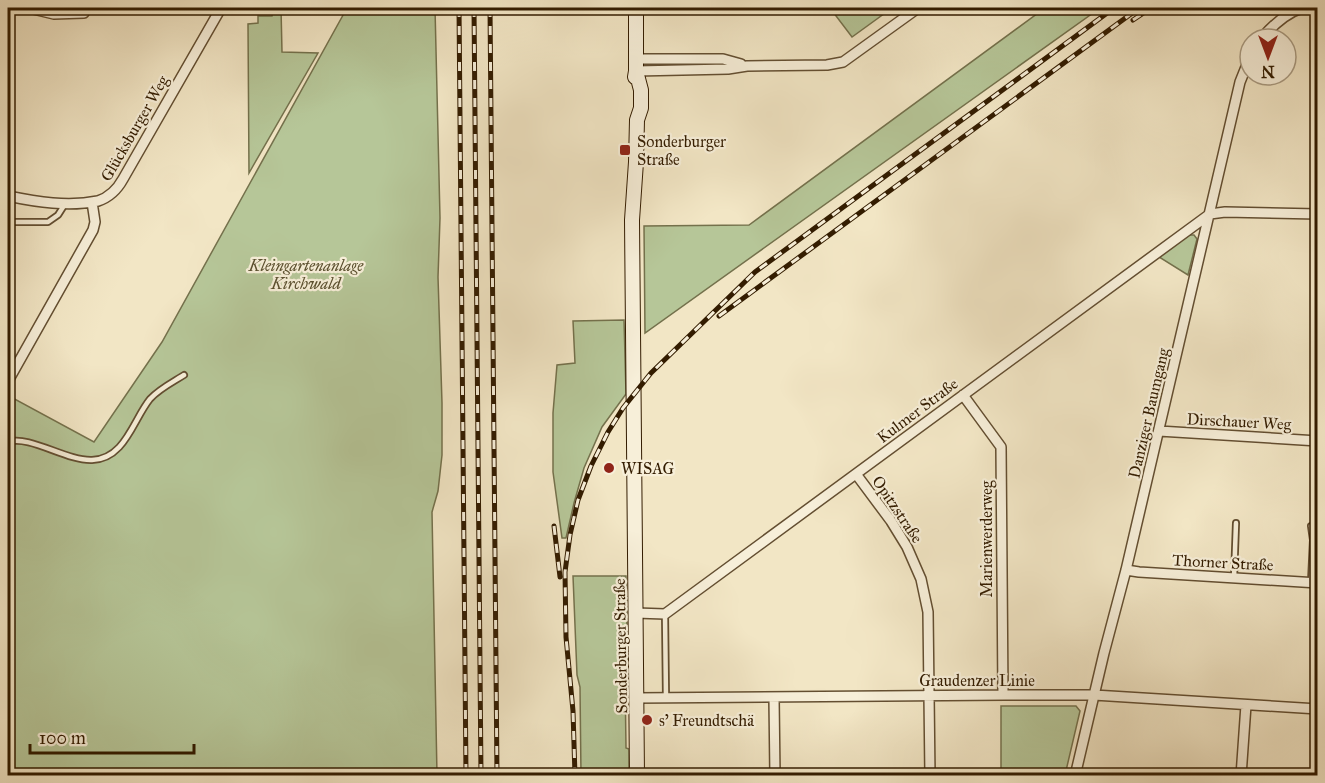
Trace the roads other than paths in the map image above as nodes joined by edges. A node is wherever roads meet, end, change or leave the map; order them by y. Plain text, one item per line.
1 (29, 8) edge
2 (220, 8) edge
3 (636, 8) edge
4 (918, 8) edge
5 (1302, 8) edge
6 (84, 13) dead end
7 (1270, 27) edge
8 (636, 65) junction
9 (1239, 87) edge
10 (8, 196) edge
11 (92, 202) junction
12 (65, 204) junction
13 (1210, 214) junction
14 (1317, 214) edge
15 (8, 222) edge
16 (184, 375) dead end
17 (8, 381) edge
18 (963, 395) junction
19 (1159, 431) junction
20 (1317, 441) edge
21 (8, 442) edge
22 (856, 474) junction
23 (1236, 523) dead end
24 (1311, 526) dead end
25 (1126, 570) junction
26 (1234, 578) junction
27 (1314, 582) edge
28 (636, 614) junction
29 (665, 614) junction
30 (929, 695) junction
31 (1002, 695) junction
32 (1094, 695) junction
33 (637, 698) junction
34 (666, 698) junction
35 (774, 698) junction
36 (1246, 705) junction
37 (1317, 709) edge
38 (638, 776) edge
39 (775, 776) edge
40 (930, 776) edge
41 (1075, 776) edge
42 (1241, 776) edge

1 - 6 street
2 - 11 street, Glücksburger Weg
3 - 8 street, Sonderburger Straße
4 - 8 street
5 - 7 street
8 - 28 street, Sonderburger Straße
9 - 13 street, Danziger Baumgang
10 - 12 street
11 - 12 street
11 - 17 street
12 - 15 lane
13 - 14 street
13 - 18 street, Kulmer Straße
13 - 19 street, Danziger Baumgang
16 - 21 lane
18 - 22 street, Kulmer Straße
18 - 31 street, Marienwerderweg
19 - 20 street, Dirschauer Weg
19 - 25 street, Danziger Baumgang
22 - 29 street, Kulmer Straße
22 - 30 street, Opitzstraße
23 - 26 lane
24 - 27 lane
25 - 26 street, Thorner Straße
25 - 32 street, Danziger Baumgang
26 - 27 street, Thorner Straße
28 - 29 street
28 - 33 street, Sonderburger Straße
29 - 34 lane
30 - 31 street, Graudenzer Linie
30 - 35 street, Graudenzer Linie
30 - 40 street, Opitzstraße
31 - 32 street, Graudenzer Linie
32 - 36 street, Graudenzer Linie
32 - 41 street, Danziger Baumgang
33 - 34 street, Graudenzer Linie
33 - 38 street, Sonderburger Straße
34 - 35 street, Graudenzer Linie
35 - 39 street
36 - 37 street, Graudenzer Linie
36 - 42 street

